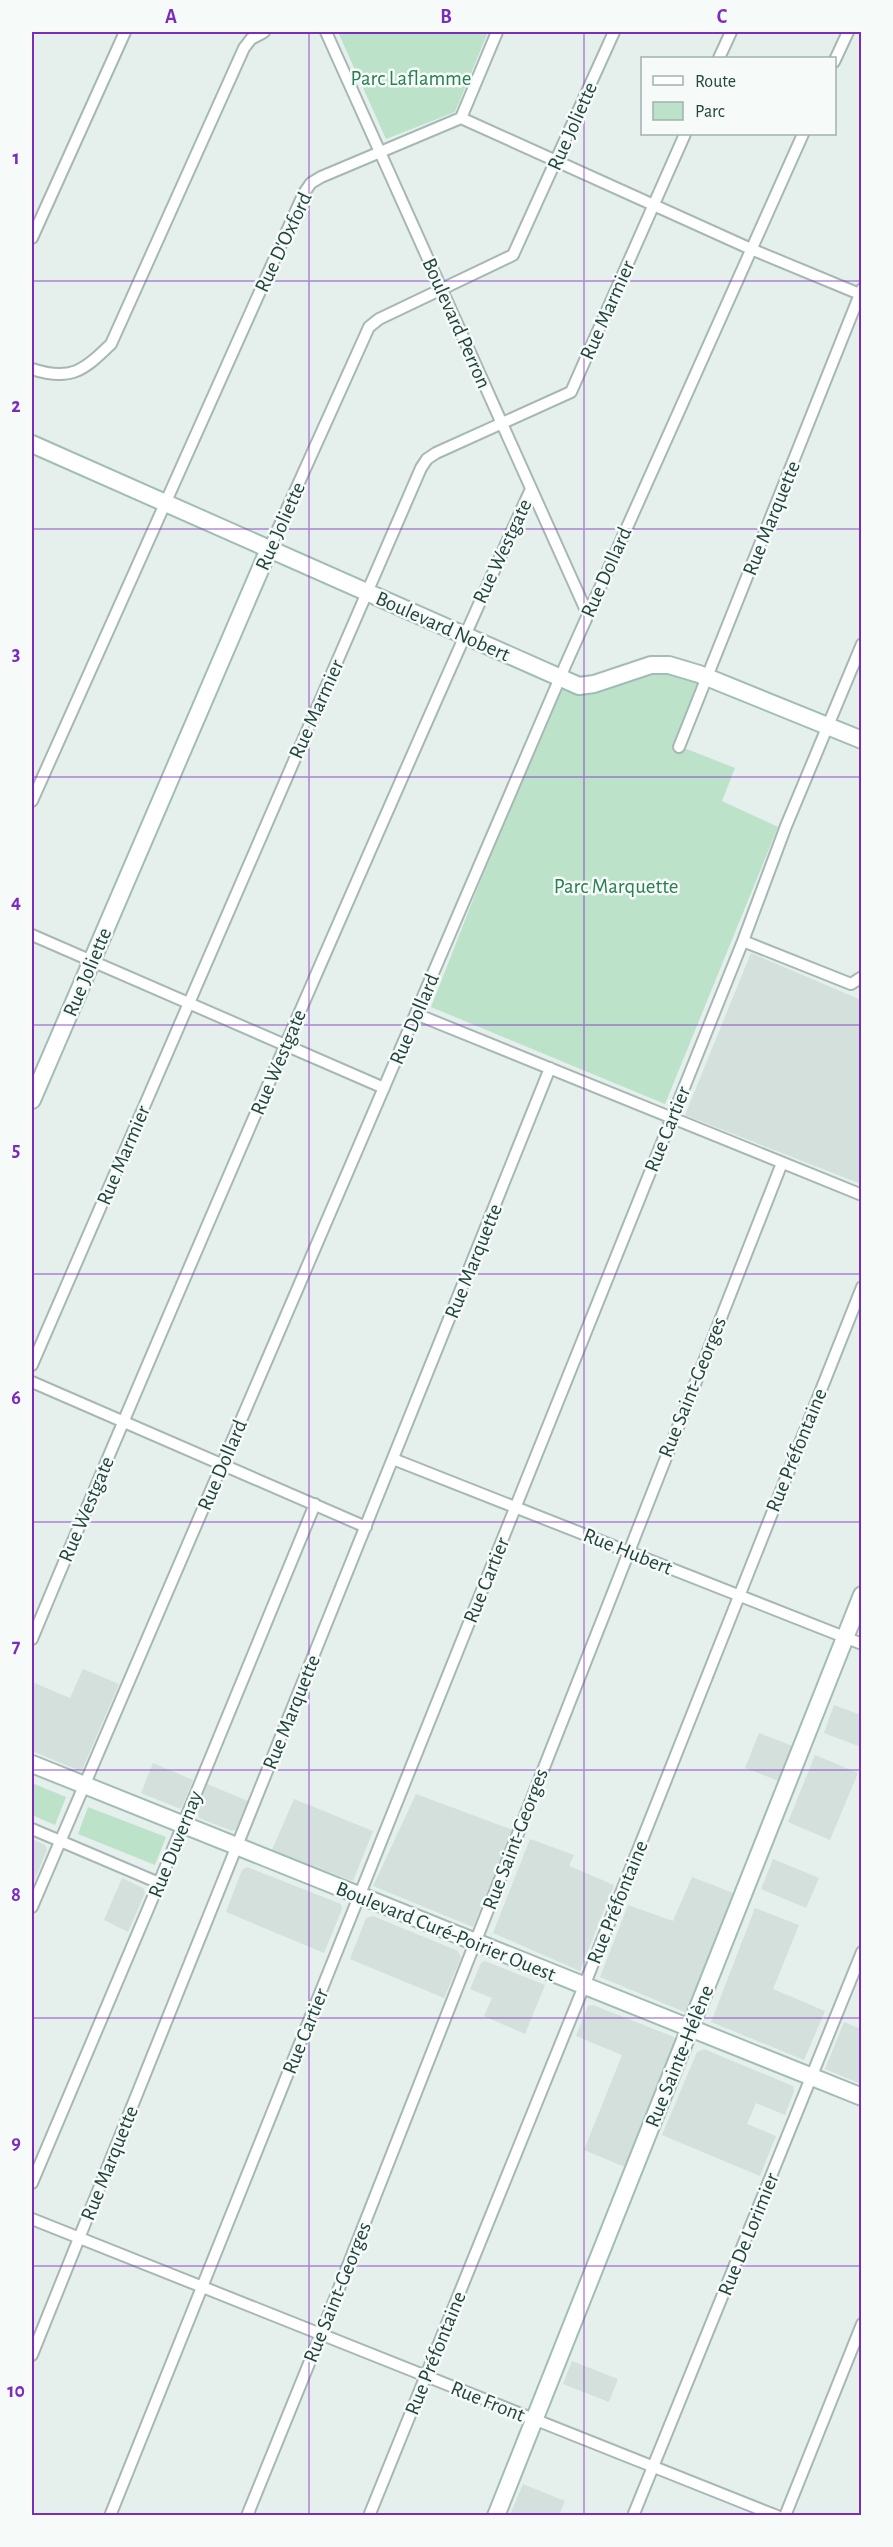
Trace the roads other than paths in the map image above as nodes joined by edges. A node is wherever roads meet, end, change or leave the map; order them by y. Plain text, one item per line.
1 (125, 32) edge
2 (264, 32) edge
3 (326, 32) edge
4 (497, 32) edge
5 (614, 32) edge
6 (731, 32) edge
7 (848, 32) edge
8 (719, 57) edge
9 (836, 58) edge
10 (461, 118) junction
11 (686, 135) edge
12 (803, 135) edge
13 (380, 151) junction
14 (557, 160) junction
15 (654, 204) junction
16 (32, 238) edge
17 (751, 249) junction
18 (441, 289) junction
19 (861, 292) edge
20 (32, 369) edge
21 (502, 425) junction
22 (32, 444) edge
23 (531, 489) junction
24 (166, 504) junction
25 (269, 549) junction
26 (367, 592) junction
27 (588, 615) junction
28 (464, 635) junction
29 (861, 644) edge
30 (560, 678) junction
31 (707, 678) junction
32 (828, 726) junction
33 (861, 740) edge
34 (679, 747) dead end
35 (32, 801) edge
36 (32, 935) edge
37 (743, 941) junction
38 (91, 961) junction
39 (861, 976) edge
40 (189, 1003) junction
41 (416, 1014) junction
42 (286, 1045) junction
43 (550, 1068) junction
44 (384, 1088) junction
45 (32, 1100) edge
46 (671, 1118) junction
47 (782, 1163) junction
48 (861, 1195) edge
49 (861, 1287) edge
50 (32, 1365) edge
51 (32, 1382) edge
52 (123, 1421) junction
53 (393, 1459) junction
54 (222, 1464) junction
55 (315, 1504) junction
56 (516, 1506) junction
57 (366, 1527) junction
58 (627, 1551) junction
59 (739, 1595) junction
60 (861, 1595) edge
61 (845, 1637) junction
62 (32, 1639) edge
63 (861, 1644) edge
64 (32, 1764) edge
65 (84, 1785) junction
66 (183, 1825) junction
67 (32, 1830) edge
68 (60, 1841) junction
69 (237, 1847) junction
70 (159, 1883) junction
71 (359, 1896) junction
72 (32, 1907) edge
73 (475, 1942) junction
74 (861, 1952) edge
75 (584, 1986) junction
76 (690, 2029) junction
77 (812, 2077) junction
78 (861, 2097) edge
79 (32, 2183) edge
80 (32, 2220) edge
81 (78, 2238) junction
82 (202, 2287) junction
83 (861, 2324) edge
84 (321, 2334) junction
85 (32, 2355) edge
86 (425, 2376) junction
87 (535, 2420) junction
88 (653, 2466) junction
89 (110, 2516) edge
90 (247, 2516) edge
91 (369, 2516) edge
92 (496, 2516) edge
93 (633, 2516) edge
94 (777, 2516) edge
95 (785, 2516) edge

1 - 16 street
2 - 20 street
3 - 13 street, Boulevard Perron
4 - 10 street
5 - 14 street, Rue Joliette
6 - 8 street
7 - 9 street
10 - 13 street, Rue D'Oxford
10 - 14 street
11 - 15 street, Rue Marmier
12 - 17 street, Rue Dollard
13 - 18 street, Boulevard Perron
13 - 24 street, Rue D'Oxford
14 - 15 street
14 - 18 street, Rue Joliette
15 - 17 street
15 - 21 street, Rue Marmier
17 - 19 street
17 - 27 street, Rue Dollard
18 - 21 street, Boulevard Perron
18 - 25 street, Rue Joliette
19 - 31 street, Rue Marquette
21 - 23 street, Boulevard Perron
21 - 26 street, Rue Marmier
22 - 24 street, Boulevard Nobert
23 - 27 street, Boulevard Perron
23 - 28 street, Rue Westgate
24 - 25 street, Boulevard Nobert
24 - 35 street, Rue D'Oxford
25 - 26 street, Boulevard Nobert
25 - 38 street, Rue Joliette
26 - 28 street, Boulevard Nobert
26 - 40 street, Rue Marmier
27 - 30 street, Rue Dollard
28 - 30 street, Boulevard Nobert
28 - 42 street, Rue Westgate
29 - 32 street, Rue Cartier
30 - 31 street, Boulevard Nobert
30 - 41 street, Rue Dollard
31 - 32 street, Boulevard Nobert
31 - 34 street, Rue Marquette
32 - 33 street, Boulevard Nobert
32 - 37 street, Rue Cartier
36 - 38 street
37 - 39 street
37 - 46 street, Rue Cartier
38 - 40 street
38 - 45 street, Rue Joliette
40 - 42 street
40 - 50 street, Rue Marmier
41 - 43 street
41 - 44 street, Rue Dollard
42 - 44 street
42 - 52 street, Rue Westgate
43 - 46 street
43 - 53 street, Rue Marquette
44 - 54 street, Rue Dollard
46 - 47 street
46 - 56 street, Rue Cartier
47 - 48 street
47 - 58 street, Rue Saint-Georges
49 - 59 street, Rue Préfontaine
51 - 52 street
52 - 54 street
52 - 62 street, Rue Westgate
53 - 56 street, Rue Hubert
53 - 57 street, Rue Marquette
54 - 55 street
54 - 65 street, Rue Dollard
55 - 57 street
55 - 66 street, Rue Duvernay
56 - 58 street, Rue Hubert
56 - 71 street, Rue Cartier
57 - 69 street, Rue Marquette
58 - 59 street, Rue Hubert
58 - 73 street, Rue Saint-Georges
59 - 61 street, Rue Hubert
59 - 75 street, Rue Préfontaine
60 - 61 street, Rue Sainte-Hélène
61 - 63 street, Rue Hubert
61 - 76 street, Rue Sainte-Hélène
64 - 65 street, Boulevard Curé-Poirier Ouest
65 - 66 street, Boulevard Curé-Poirier Ouest
65 - 68 street, Rue Dollard
66 - 69 street, Boulevard Curé-Poirier Ouest
66 - 70 street, Rue Duvernay
67 - 68 street
68 - 70 street
68 - 72 street, Rue Dollard
69 - 71 street, Boulevard Curé-Poirier Ouest
69 - 81 street, Rue Marquette
70 - 79 street, Rue Duvernay
71 - 73 street, Boulevard Curé-Poirier Ouest
71 - 82 street, Rue Cartier
73 - 75 street, Boulevard Curé-Poirier Ouest
73 - 84 street, Rue Saint-Georges
74 - 77 street, Rue De Lorimier
75 - 76 street, Boulevard Curé-Poirier Ouest
75 - 86 street, Rue Préfontaine
76 - 77 street, Boulevard Curé-Poirier Ouest
76 - 87 street, Rue Sainte-Hélène
77 - 78 street, Boulevard Curé-Poirier Ouest
77 - 88 street, Rue De Lorimier
80 - 81 street, Rue Front
81 - 82 street, Rue Front
81 - 85 street, Rue Marquette
82 - 84 street, Rue Front
82 - 89 street, Rue Cartier
83 - 95 street
84 - 86 street, Rue Front
84 - 90 street, Rue Saint-Georges
86 - 87 street, Rue Front
86 - 91 street, Rue Préfontaine
87 - 88 street, Rue Front
87 - 92 street, Rue Sainte-Hélène
88 - 93 street, Rue De Lorimier
88 - 94 street, Rue Front

